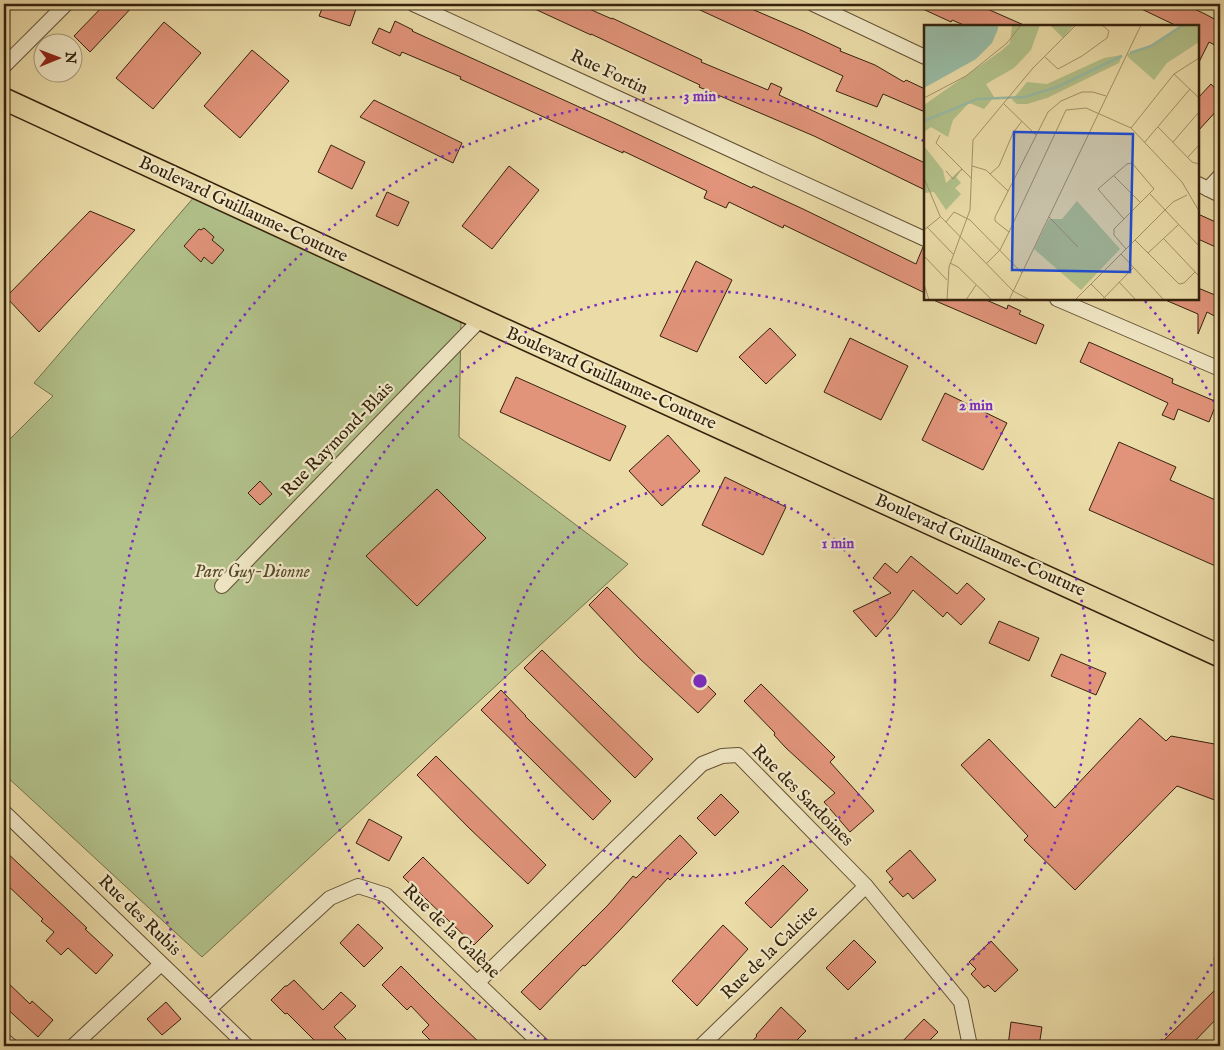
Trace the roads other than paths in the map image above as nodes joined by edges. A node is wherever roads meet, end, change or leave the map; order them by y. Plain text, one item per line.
1 (66, 4) edge
2 (413, 4) edge
3 (813, 4) edge
4 (924, 56) edge
5 (4, 66) edge
6 (4, 99) edge
7 (1220, 176) edge
8 (1209, 189) edge
9 (924, 239) edge
10 (1059, 300) edge
11 (481, 319) junction
12 (1220, 369) edge
13 (222, 586) dead end
14 (1220, 656) edge
15 (4, 812) edge
16 (866, 886) junction
17 (162, 964) junction
18 (477, 983) junction
19 (209, 1010) junction
20 (4, 1040) edge
21 (11, 1046) edge
22 (73, 1046) edge
23 (247, 1046) edge
24 (543, 1046) edge
25 (700, 1046) edge
26 (970, 1046) edge

1 - 5 street
2 - 9 street, Rue Fortin
3 - 4 street
6 - 11 main road, Boulevard Guillaume-Couture
7 - 8 street
10 - 12 street
11 - 13 street, Rue Raymond-Blais
11 - 14 main road, Boulevard Guillaume-Couture
15 - 17 street, Rue des Rubis
16 - 18 street, Rue des Sardoines
16 - 25 street, Rue de la Calcite
16 - 26 street, Rue des Sardoines
17 - 19 street, Rue des Rubis
17 - 22 street
18 - 19 street, Rue de la Galène
18 - 24 street, Rue de la Galène
19 - 23 street, Rue des Rubis
20 - 21 street

